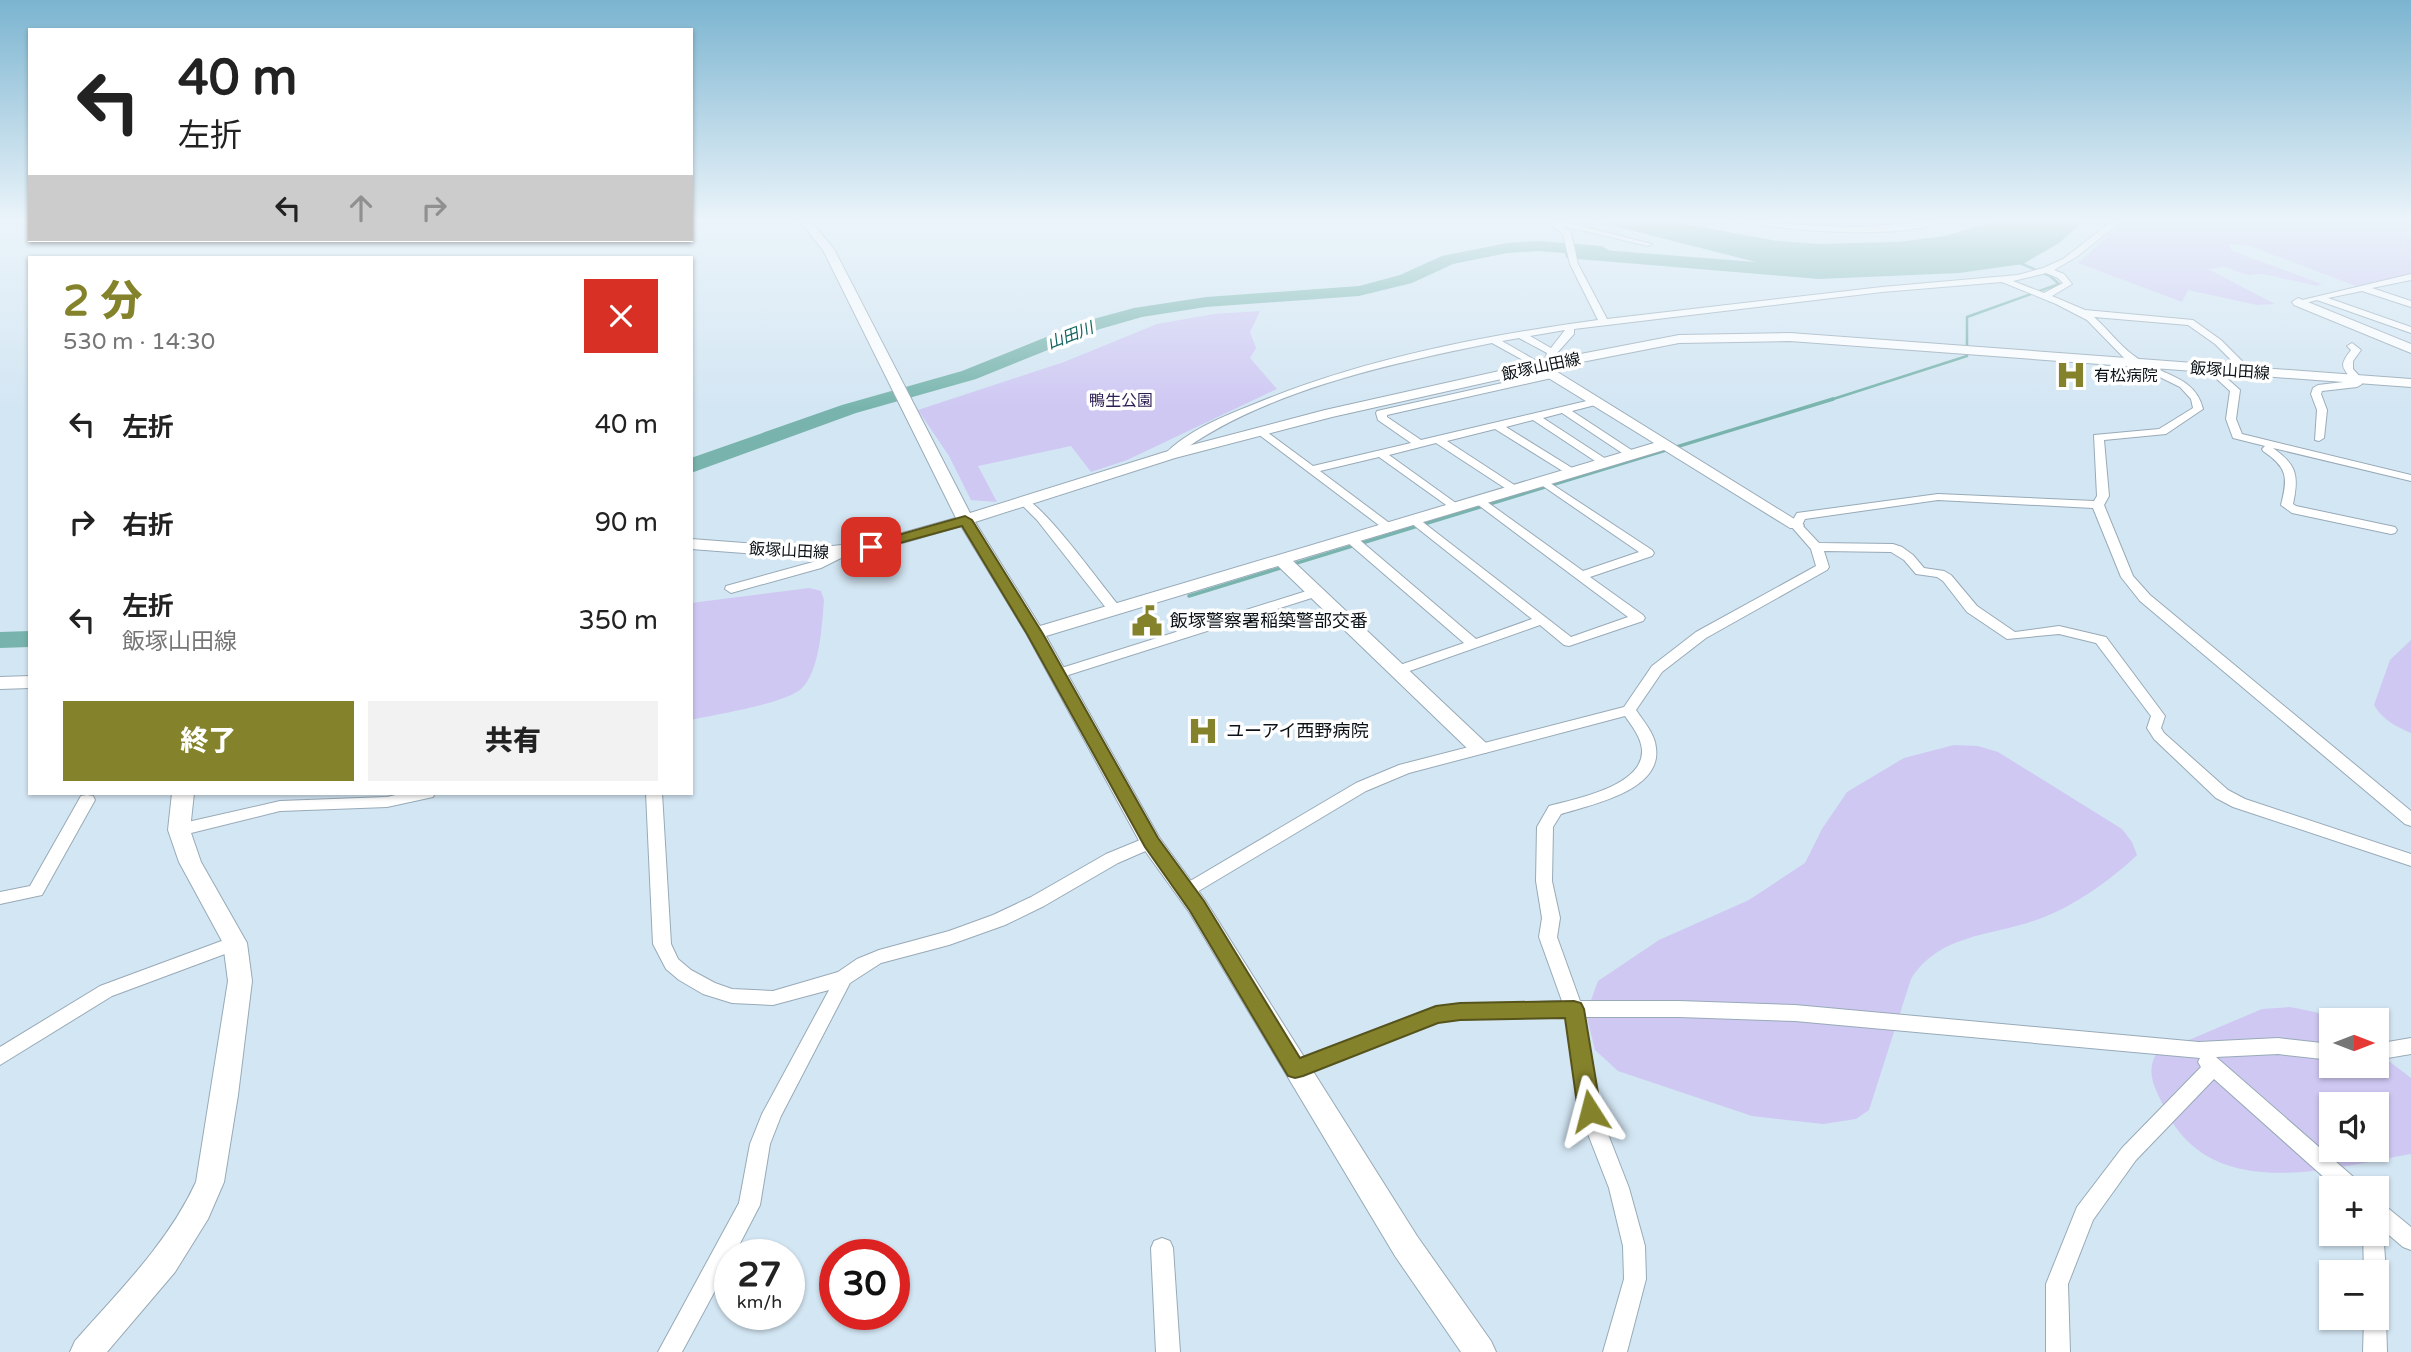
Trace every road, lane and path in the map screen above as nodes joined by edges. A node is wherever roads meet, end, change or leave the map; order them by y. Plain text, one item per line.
1 (844, 282) edge
2 (1583, 282) edge
3 (1965, 282) edge
4 (2008, 282) edge
5 (2066, 282) edge
6 (2390, 282) edge
7 (2362, 288) junction
8 (2037, 295) junction
9 (2318, 298) junction
10 (2298, 302) joint
11 (2411, 304) edge
12 (2081, 313) junction
13 (1604, 323) junction
14 (1569, 328) junction
15 (2411, 330) edge
16 (1521, 335) junction
17 (1492, 339) junction
18 (2352, 346) dead end
19 (2411, 349) edge
20 (2135, 362) junction
21 (1549, 364) junction
22 (2210, 368) junction
23 (2247, 371) junction
24 (2357, 379) junction
25 (2411, 383) edge
26 (1595, 402) junction
27 (1563, 409) junction
28 (1534, 416) junction
29 (1496, 425) junction
30 (1259, 431) junction
31 (2319, 438) dead end
32 (1437, 439) junction
33 (1418, 443) junction
34 (2257, 443) junction
35 (1664, 445) junction
36 (1380, 453) junction
37 (1170, 455) junction
38 (1632, 455) junction
39 (1605, 463) junction
40 (1311, 470) junction
41 (1573, 473) junction
42 (2411, 478) edge
43 (1544, 482) junction
44 (1515, 490) junction
45 (1479, 501) junction
46 (1024, 502) junction
47 (2098, 505) junction
48 (1457, 508) junction
49 (965, 520) junction
50 (1415, 520) junction
51 (1796, 525) junction
52 (1388, 528) junction
53 (2391, 530) dead end
54 (1350, 539) junction
55 (693, 544) edge
56 (1816, 547) junction
57 (842, 552) junction
58 (1282, 560) junction
59 (1581, 576) junction
60 (731, 589) dead end
61 (1316, 592) junction
62 (1115, 610) junction
63 (1542, 620) junction
64 (1035, 634) junction
65 (1474, 643) junction
66 (1399, 670) junction
67 (1058, 674) junction
68 (28, 682) edge
69 (0, 684) edge
70 (1629, 710) junction
71 (1479, 748) junction
72 (183, 795) edge
73 (418, 795) edge
74 (654, 795) edge
75 (88, 800) dead end
76 (2411, 820) edge
77 (179, 830) junction
78 (1151, 842) junction
79 (2411, 860) edge
80 (1186, 891) junction
81 (0, 898) edge
82 (235, 943) junction
83 (844, 978) junction
84 (1574, 1009) junction
85 (2411, 1046) edge
86 (2199, 1050) junction
87 (2319, 1050) edge
88 (2389, 1050) edge
89 (0, 1057) edge
90 (2213, 1068) junction
91 (1295, 1069) junction
92 (2337, 1176) edge
93 (2389, 1222) edge
94 (2411, 1240) edge
95 (1162, 1248) dead end
96 (2375, 1330) edge
97 (86, 1352) edge
98 (670, 1352) edge
99 (1168, 1352) edge
100 (1479, 1352) edge
101 (1615, 1352) edge
102 (2058, 1352) edge
103 (2375, 1352) edge

1 - 49 street
2 - 13 street
3 - 13 street
4 - 8 street
5 - 8 street
6 - 7 street
7 - 9 street
7 - 11 street
8 - 12 street
9 - 10 street
9 - 15 street
10 - 19 street
12 - 20 street
12 - 23 street
13 - 14 street
14 - 16 street
14 - 21 street
16 - 17 street
16 - 21 street
17 - 21 street
17 - 37 street
18 - 24 street
20 - 21 street, 飯塚山田線
20 - 22 street, 飯塚山田線
20 - 47 street
21 - 26 street
21 - 30 street, 飯塚山田線
21 - 33 street
22 - 23 street, 飯塚山田線
22 - 34 street
23 - 24 street, 飯塚山田線
24 - 25 street, 飯塚山田線
24 - 31 street
26 - 27 street
26 - 35 street
27 - 28 street
27 - 38 street
28 - 29 street
28 - 39 street
29 - 32 street
29 - 41 street
30 - 37 street, 飯塚山田線
30 - 40 street
32 - 33 street
32 - 44 street
33 - 36 street
34 - 42 street
34 - 53 street
35 - 38 street
35 - 51 street
36 - 40 street
36 - 48 street
37 - 46 street, 飯塚山田線
38 - 39 street
39 - 41 street
40 - 52 street
41 - 43 street
43 - 44 street
43 - 59 street
44 - 45 street
45 - 48 street
45 - 59 street
46 - 49 street, 飯塚山田線
46 - 62 street
47 - 51 street
47 - 76 street
48 - 50 street
49 - 57 street, 飯塚山田線
49 - 64 street
50 - 52 street
50 - 63 street
51 - 56 street
52 - 54 street
54 - 58 street
54 - 65 street
55 - 57 street, 飯塚山田線
56 - 70 street
56 - 79 street
57 - 60 street
58 - 61 street
58 - 62 street
59 - 63 street
61 - 66 street
61 - 67 street
62 - 64 street
63 - 65 street
64 - 67 street
65 - 66 street
66 - 71 street
67 - 78 street
68 - 69 street
70 - 71 street
70 - 84 street
71 - 80 street
72 - 77 street
73 - 77 street
74 - 83 street
75 - 81 street
77 - 82 street
78 - 80 street
78 - 83 street
80 - 91 street
82 - 89 street
82 - 97 street
83 - 98 street
84 - 86 street
84 - 91 street
84 - 101 street
85 - 88 street
86 - 87 street
86 - 90 street
90 - 92 street
90 - 102 street
91 - 100 street
93 - 94 street
95 - 99 street
96 - 103 street

